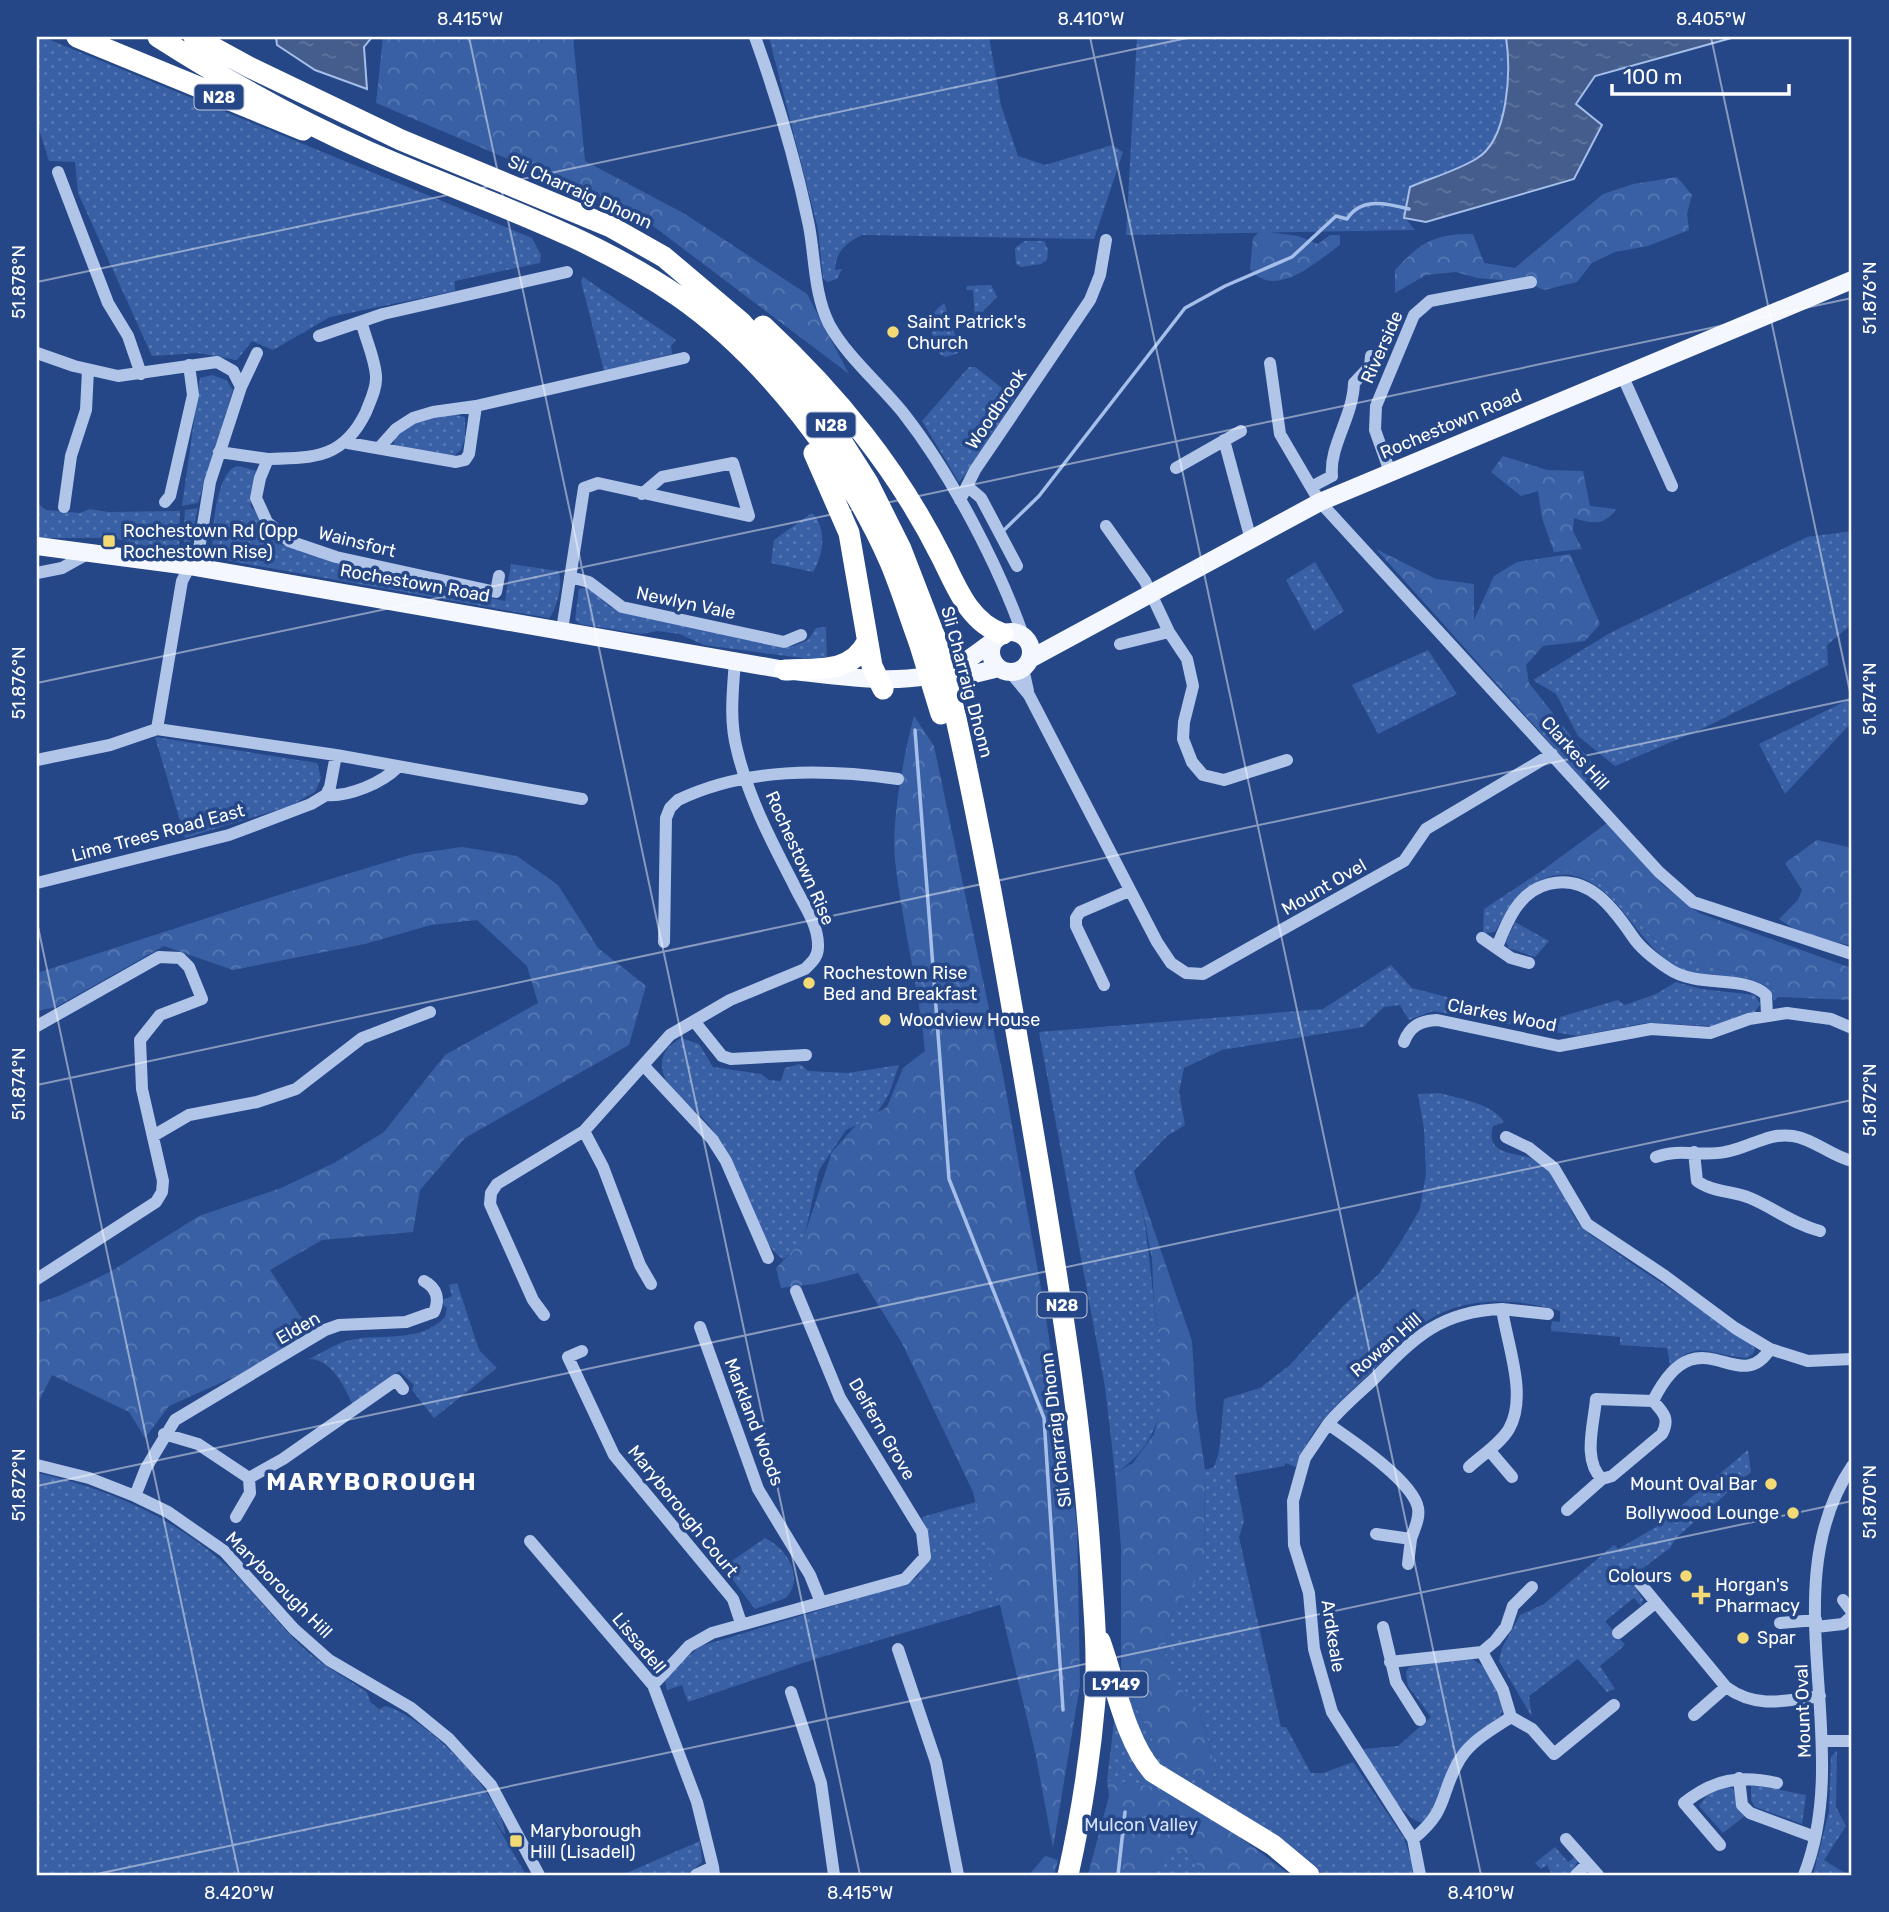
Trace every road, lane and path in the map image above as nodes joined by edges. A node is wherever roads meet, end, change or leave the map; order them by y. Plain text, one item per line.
1 (77, 37) edge
2 (158, 37) edge
3 (194, 37) edge
4 (216, 37) edge
5 (755, 37) edge
6 (295, 89) junction
7 (365, 150) junction
8 (58, 172) dead end
9 (1106, 240) dead end
10 (664, 257) junction
11 (567, 272) dead end
12 (1852, 280) edge
13 (1531, 282) dead end
14 (362, 324) junction
15 (319, 336) dead end
16 (37, 353) edge
17 (257, 354) dead end
18 (1371, 356) dead end
19 (684, 358) dead end
20 (1270, 363) dead end
21 (189, 365) junction
22 (88, 370) junction
23 (141, 374) junction
24 (1622, 375) junction
25 (769, 380) junction
26 (241, 387) junction
27 (476, 406) junction
28 (1241, 431) dead end
29 (1224, 440) junction
30 (348, 443) junction
31 (379, 448) junction
32 (219, 452) junction
33 (268, 459) junction
34 (1176, 468) dead end
35 (1390, 472) junction
36 (967, 486) junction
37 (1672, 486) dead end
38 (642, 494) junction
39 (1315, 495) junction
40 (960, 500) junction
41 (165, 502) dead end
42 (64, 507) dead end
43 (1106, 526) dead end
44 (1251, 540) junction
45 (37, 546) edge
46 (92, 551) junction
47 (189, 566) junction
48 (1017, 566) dead end
49 (37, 573) edge
50 (499, 576) dead end
51 (570, 578) junction
52 (1152, 595) junction
53 (562, 630) junction
54 (1078, 632) junction
55 (1169, 632) junction
56 (801, 635) dead end
57 (1011, 637) junction
58 (927, 639) junction
59 (867, 642) junction
60 (1121, 644) dead end
61 (735, 660) junction
62 (1016, 666) junction
63 (785, 670) junction
64 (880, 684) junction
65 (157, 729) junction
66 (1552, 754) junction
67 (336, 755) junction
68 (37, 760) edge
69 (1287, 760) dead end
70 (398, 767) junction
71 (746, 776) junction
72 (898, 779) dead end
73 (326, 794) junction
74 (582, 799) dead end
75 (37, 883) edge
76 (1129, 891) junction
77 (1482, 938) dead end
78 (664, 942) dead end
79 (1497, 947) junction
80 (1852, 954) edge
81 (1529, 963) dead end
82 (1104, 985) dead end
83 (430, 1012) dead end
84 (1767, 1014) junction
85 (694, 1021) junction
86 (37, 1026) edge
87 (1852, 1028) edge
88 (1404, 1042) dead end
89 (806, 1055) dead end
90 (644, 1066) junction
91 (584, 1131) junction
92 (153, 1136) junction
93 (1506, 1137) dead end
94 (1694, 1152) junction
95 (1656, 1157) dead end
96 (1852, 1161) edge
97 (1820, 1231) dead end
98 (768, 1258) dead end
99 (37, 1279) edge
100 (424, 1281) dead end
101 (650, 1284) dead end
102 (796, 1291) dead end
103 (1502, 1309) junction
104 (1548, 1314) dead end
105 (544, 1315) dead end
106 (700, 1326) dead end
107 (1770, 1349) junction
108 (582, 1351) dead end
109 (1852, 1359) edge
110 (403, 1389) dead end
111 (1653, 1401) junction
112 (1328, 1424) junction
113 (164, 1434) junction
114 (1489, 1450) junction
115 (37, 1465) edge
116 (1469, 1466) dead end
117 (1852, 1466) edge
118 (1512, 1477) dead end
119 (249, 1478) junction
120 (1602, 1479) junction
121 (1847, 1490) edge
122 (135, 1496) junction
123 (1567, 1510) dead end
124 (236, 1517) dead end
125 (1376, 1534) dead end
126 (1411, 1539) junction
127 (530, 1541) dead end
128 (1408, 1564) dead end
129 (1639, 1582) dead end
130 (1532, 1587) dead end
131 (820, 1600) junction
132 (1843, 1600) dead end
133 (1655, 1603) junction
134 (1852, 1614) edge
135 (741, 1623) junction
136 (1780, 1623) dead end
137 (1816, 1624) junction
138 (1382, 1627) dead end
139 (1096, 1630) junction
140 (1618, 1633) dead end
141 (898, 1649) dead end
142 (1482, 1653) junction
143 (1391, 1662) junction
144 (653, 1685) junction
145 (1726, 1687) junction
146 (791, 1692) dead end
147 (1820, 1696) junction
148 (1614, 1704) dead end
149 (1693, 1715) dead end
150 (1511, 1717) junction
151 (1420, 1720) dead end
152 (1822, 1741) junction
153 (1852, 1741) edge
154 (1739, 1778) junction
155 (1777, 1783) dead end
156 (1815, 1837) junction
157 (1413, 1839) junction
158 (1566, 1839) dead end
159 (1720, 1845) dead end
160 (1587, 1864) junction
161 (713, 1871) edge
162 (539, 1875) edge
163 (696, 1875) edge
164 (834, 1875) edge
165 (958, 1875) edge
166 (1068, 1875) edge
167 (1309, 1875) edge
168 (1420, 1875) edge
169 (1576, 1875) edge
170 (1598, 1875) edge
171 (1804, 1875) edge

1 - 7 highway, N28
2 - 7 highway, N28
3 - 6 highway, N28
4 - 6 highway
5 - 40 street
6 - 10 highway, Sli Charraig Dhonn / N28
7 - 25 highway, Sli Charraig Dhonn / N28
8 - 23 street
9 - 36 street, Woodbrook
10 - 57 highway
10 - 58 highway, Sli Charraig Dhonn / N28
11 - 14 street
12 - 24 main road, Rochestown Road
13 - 35 street, Riverside
14 - 15 street
14 - 30 street
16 - 22 street
17 - 26 street
18 - 39 street
19 - 27 street
20 - 39 street, Clarkes Hill
21 - 23 street
21 - 26 street
21 - 41 street
22 - 23 street
22 - 42 street
24 - 35 main road, Rochestown Road
24 - 37 street
25 - 58 highway, Sli Charraig Dhonn / N28
25 - 59 highway
26 - 32 street
27 - 31 street
27 - 31 street
28 - 29 street
29 - 34 street
29 - 44 street
30 - 31 street
30 - 33 street
32 - 33 street
32 - 47 street
33 - 50 street, Wainsfort
35 - 39 main road, Rochestown Road
36 - 40 street, Woodbrook
36 - 48 street
38 - 38 street
38 - 51 street
39 - 44 main road, Rochestown Road
39 - 66 street, Clarkes Hill
40 - 57 street
43 - 52 street
44 - 52 main road, Rochestown Road
45 - 46 main road, Rochestown Road
46 - 47 main road, Rochestown Road
46 - 49 street
47 - 53 main road, Rochestown Road
47 - 65 street
51 - 53 street
51 - 56 street, Newlyn Vale
52 - 54 main road, Rochestown Road
52 - 55 street
53 - 61 main road, Rochestown Road
54 - 57 main road, Rochestown Road
54 - 62 main road, Rochestown Road
55 - 60 street
55 - 69 street
57 - 62 main road
57 - 62 main road
57 - 64 main road, Rochestown Road
58 - 139 highway, Sli Charraig Dhonn / N28, bridge
59 - 63 highway
59 - 64 highway
61 - 63 main road, Rochestown Road
61 - 71 street, Rochestown Rise
62 - 64 main road, Rochestown Road
62 - 76 street, Mount Ovel
63 - 64 main road, Rochestown Road
65 - 67 street
65 - 68 street
66 - 76 street, Mount Ovel
66 - 80 street, Clarkes Hill
67 - 70 street
67 - 73 street
70 - 73 street, Lime Trees Road East
70 - 74 street
71 - 72 street, Rochestown Rise
71 - 78 street, Rochestown Rise
71 - 85 street, Rochestown Rise
73 - 75 street, Lime Trees Road East
76 - 82 street
77 - 79 street
79 - 81 street
79 - 84 street
83 - 92 street
84 - 87 street, Clarkes Wood
84 - 88 street, Clarkes Wood
85 - 89 street
85 - 90 street, Rochestown Rise
86 - 92 street
90 - 91 street, Rochestown Rise
90 - 98 street
91 - 101 street
91 - 105 street, Rochestown Rise
92 - 99 street
93 - 107 street
94 - 95 street
94 - 96 street
94 - 97 street
100 - 113 street, Elden
102 - 131 street, Delfern Grove
103 - 104 street, Rowan Hill
103 - 112 street, Rowan Hill
103 - 114 street
106 - 131 street, Markland Woods
107 - 109 street
107 - 111 street
108 - 135 street, Maryborough Court
110 - 119 street
111 - 120 street
111 - 120 street
112 - 126 street
112 - 157 street, Ardkeale
113 - 119 street
113 - 122 street, Elden
114 - 116 street
114 - 118 street
115 - 122 street, Maryborough Hill
117 - 121 street, Mount Oval
119 - 124 street
120 - 123 street
121 - 137 street, Mount Oval
122 - 162 street, Maryborough Hill
125 - 126 street
126 - 128 street
127 - 144 street, Lissadell
129 - 133 street
130 - 142 street
131 - 135 street
132 - 134 street
133 - 140 street
133 - 145 street
134 - 137 street
135 - 144 street
136 - 137 street
137 - 147 street, Mount Oval
138 - 143 street
139 - 166 highway, Sli Charraig Dhonn / N28
139 - 167 highway, L9149
141 - 165 street
142 - 143 street
142 - 150 street
143 - 151 street
144 - 161 street, Lissadell
145 - 147 street
145 - 149 street
146 - 164 street
147 - 152 street, Mount Oval
148 - 150 street
150 - 157 street
152 - 153 street
152 - 156 street, Mount Oval
154 - 155 street
154 - 156 street
154 - 159 street
156 - 171 street, Mount Oval
157 - 168 street, Ardkeale
158 - 160 street
160 - 169 street
160 - 170 street
161 - 163 street, Lissadell

